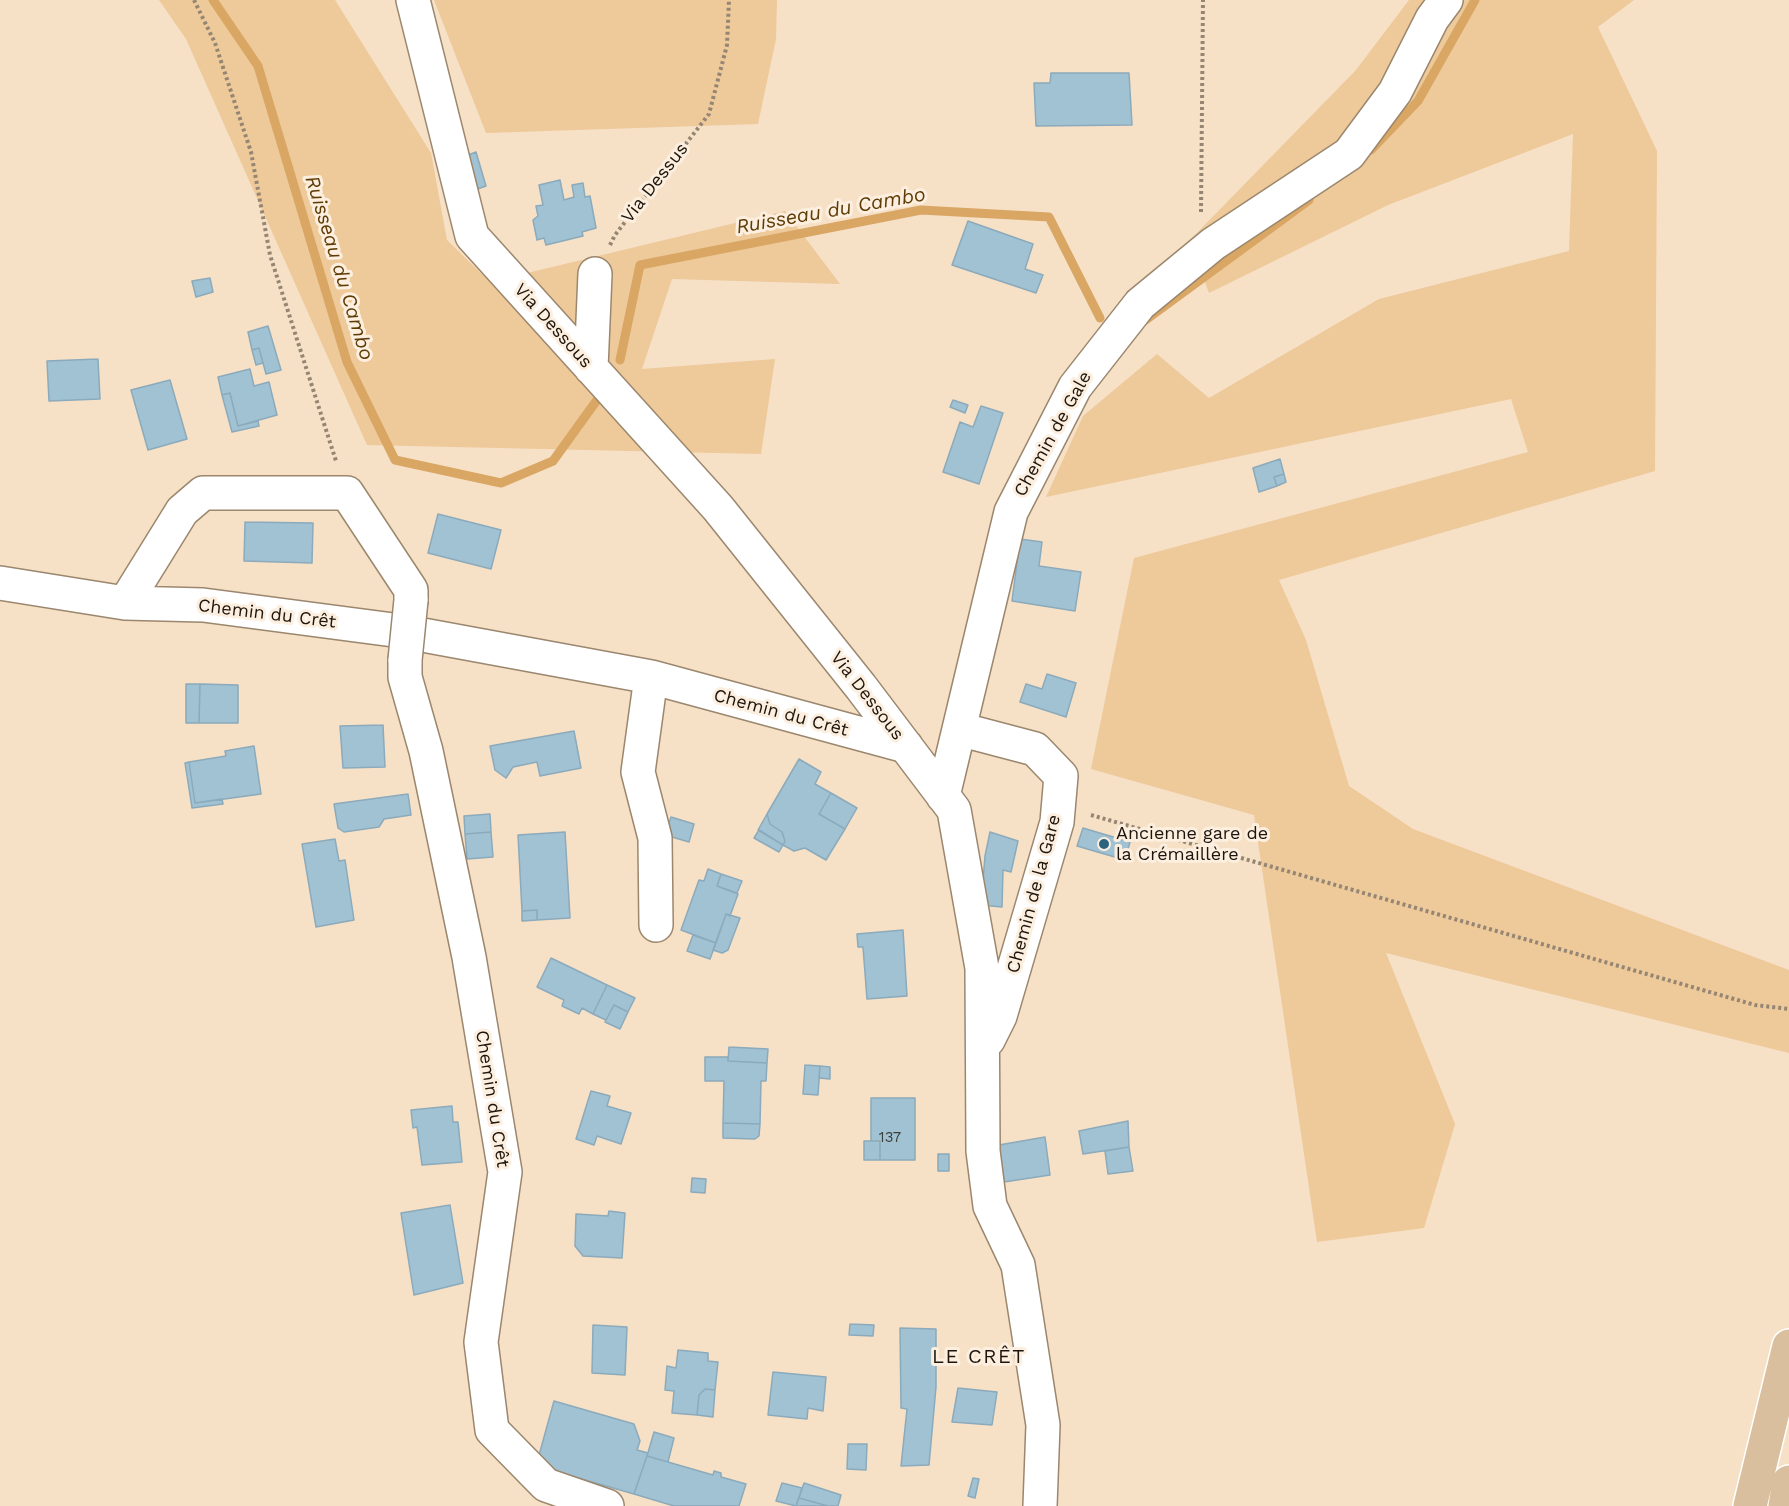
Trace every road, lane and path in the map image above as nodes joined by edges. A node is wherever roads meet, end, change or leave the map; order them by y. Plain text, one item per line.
1 (194, 0) edge
2 (413, 0) edge
3 (729, 0) edge
4 (1203, 0) edge
5 (1446, 0) edge
6 (1212, 244) junction
7 (595, 274) joint
8 (591, 368) junction
9 (347, 493) junction
10 (0, 583) edge
11 (125, 603) junction
12 (651, 677) junction
13 (959, 729) junction
14 (906, 746) junction
15 (943, 796) junction
16 (1058, 805) junction
17 (656, 925) dead end
18 (1789, 1009) edge
19 (982, 1049) junction
20 (1789, 1346) edge
21 (1789, 1482) edge
22 (607, 1506) edge
23 (1040, 1506) edge
24 (1750, 1506) edge
25 (1785, 1506) edge

1 - 9 path
2 - 8 street, Via Dessous
3 - 7 path, Via Dessus
4 - 6 path
5 - 6 street, Chemin de Gale
6 - 13 street, Chemin de Gale
7 - 8 street
8 - 14 street, Via Dessous
9 - 11 street
9 - 22 street, Chemin du Crêt, bridge
10 - 11 street, Chemin du Crêt
11 - 12 street, Chemin du Crêt
12 - 14 street, Chemin du Crêt
12 - 17 street
13 - 15 street, Chemin de Gale
13 - 16 street, Chemin de la Gare
14 - 15 street, Via Dessous
15 - 19 street, Via Dessous
16 - 18 path
16 - 19 street, Chemin de la Gare
19 - 23 street, Via Dessous
20 - 24 main road
21 - 25 main road

